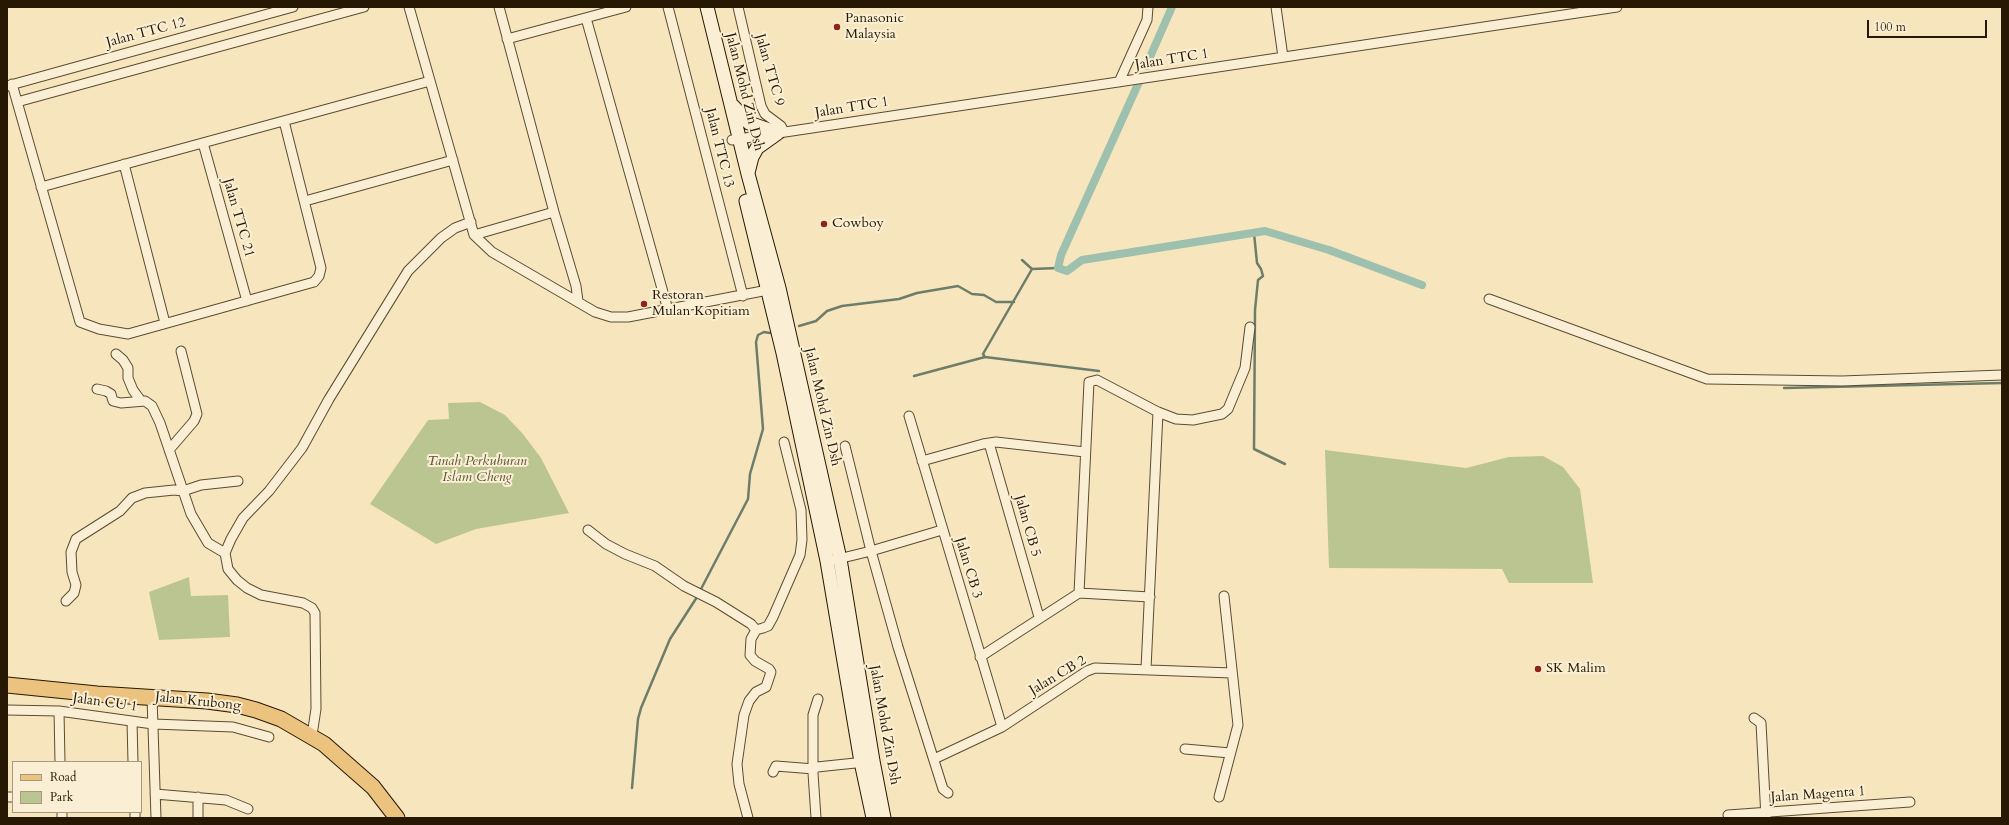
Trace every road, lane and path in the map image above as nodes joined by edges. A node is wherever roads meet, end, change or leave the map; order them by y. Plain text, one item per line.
1 (293, 7) edge
2 (364, 7) edge
3 (408, 7) edge
4 (499, 7) edge
5 (626, 7) edge
6 (668, 7) edge
7 (700, 7) edge
8 (707, 7) edge
9 (738, 7) edge
10 (1148, 7) edge
11 (1276, 7) edge
12 (1617, 7) edge
13 (586, 18) junction
14 (507, 39) junction
15 (1283, 57) junction
16 (430, 81) junction
17 (1119, 82) junction
18 (9, 85) edge
19 (17, 102) junction
20 (730, 102) junction
21 (284, 120) junction
22 (781, 133) junction
23 (736, 139) junction
24 (203, 143) junction
25 (453, 160) junction
26 (124, 164) junction
27 (748, 174) junction
28 (42, 187) junction
29 (305, 201) junction
30 (554, 212) junction
31 (471, 222) junction
32 (474, 235) junction
33 (773, 289) junction
34 (743, 296) junction
35 (1489, 299) dead end
36 (247, 301) junction
37 (578, 301) junction
38 (668, 310) junction
39 (166, 323) junction
40 (1250, 327) dead end
41 (181, 351) dead end
42 (116, 354) dead end
43 (2002, 375) edge
44 (97, 389) dead end
45 (141, 401) junction
46 (1158, 412) junction
47 (909, 416) dead end
48 (784, 442) dead end
49 (989, 443) junction
50 (845, 446) dead end
51 (169, 450) junction
52 (1085, 452) junction
53 (922, 461) junction
54 (238, 481) dead end
55 (183, 491) junction
56 (588, 530) dead end
57 (942, 530) junction
58 (871, 551) junction
59 (225, 553) junction
60 (833, 560) junction
61 (1079, 593) junction
62 (1224, 596) dead end
63 (1150, 597) junction
64 (66, 601) dead end
65 (1039, 617) junction
66 (756, 630) junction
67 (980, 657) junction
68 (1146, 669) junction
69 (1232, 673) junction
70 (7, 685) edge
71 (152, 697) junction
72 (818, 699) dead end
73 (7, 710) edge
74 (59, 711) junction
75 (1754, 718) dead end
76 (132, 721) junction
77 (153, 724) junction
78 (1002, 727) junction
79 (312, 735) junction
80 (270, 737) dead end
81 (1185, 749) dead end
82 (1230, 753) junction
83 (934, 759) junction
84 (60, 761) edge
85 (133, 761) edge
86 (867, 762) junction
87 (814, 769) junction
88 (773, 772) dead end
89 (948, 793) dead end
90 (155, 794) junction
91 (198, 797) junction
92 (1219, 797) dead end
93 (1910, 802) dead end
94 (248, 809) dead end
95 (1728, 815) dead end
96 (1766, 816) edge
97 (156, 818) edge
98 (198, 818) edge
99 (397, 818) edge
100 (748, 818) edge
101 (816, 818) edge
102 (874, 818) edge
103 (884, 818) edge

1 - 18 street, Jalan TTC 12
2 - 19 street
3 - 16 street
4 - 14 street
5 - 13 street
6 - 34 street, Jalan TTC 13
7 - 23 main road, Jalan Mohd Zin Dsh
8 - 20 main road, Jalan Mohd Zin Dsh
9 - 22 street, Jalan TTC 9
10 - 17 street
11 - 15 street
12 - 15 street, Jalan TTC 1
13 - 14 street
13 - 38 street
14 - 30 street
15 - 17 street, Jalan TTC 1
16 - 21 street
16 - 25 street
17 - 22 street, Jalan TTC 1
18 - 19 street
19 - 28 street
20 - 22 main road
20 - 23 main road, Jalan Mohd Zin Dsh
21 - 24 street
21 - 29 street
22 - 23 street, Jalan TTC 1
22 - 27 main road
23 - 27 main road, Jalan Mohd Zin Dsh
23 - 33 main road, Jalan Mohd Zin Dsh
24 - 26 street
24 - 36 street, Jalan TTC 21
25 - 29 street
25 - 31 street
26 - 28 street
26 - 39 street
27 - 33 main road, Jalan Mohd Zin Dsh
28 - 39 street
29 - 36 street
30 - 32 street
30 - 37 street
31 - 32 street
31 - 59 street
32 - 37 street
33 - 34 street
33 - 60 main road, Jalan Mohd Zin Dsh
34 - 38 street
35 - 43 street
36 - 39 street
37 - 38 street
40 - 46 street
41 - 51 street
42 - 45 street
44 - 45 street
45 - 51 street
46 - 52 street
46 - 63 street
47 - 53 street, Jalan CB 3
48 - 66 street
49 - 52 street
49 - 53 street
49 - 65 street, Jalan CB 5
50 - 58 street
51 - 55 street
52 - 61 street
53 - 57 street, Jalan CB 3
54 - 55 street
55 - 59 street
55 - 64 street
56 - 66 street
57 - 58 street
57 - 67 street, Jalan CB 3
58 - 60 street
58 - 83 street
59 - 79 street
60 - 86 main road, Jalan Mohd Zin Dsh
61 - 63 street
61 - 65 street
62 - 69 street
63 - 68 street
65 - 67 street
66 - 100 street
67 - 78 street, Jalan CB 3
68 - 69 street, Jalan CB 2
68 - 78 street, Jalan CB 2
69 - 82 street
70 - 71 main road, Jalan Krubong
71 - 77 street
71 - 79 main road, Jalan Krubong
72 - 87 street
73 - 74 street, Jalan CU 1
74 - 76 street, Jalan CU 1
74 - 84 street
75 - 96 street
76 - 77 street, Jalan CU 1
76 - 85 street
77 - 80 street, Jalan CU 1
77 - 90 street
78 - 83 street, Jalan CB 2
79 - 99 main road, Jalan Krubong
81 - 82 street
82 - 92 street
83 - 89 street
86 - 87 street
86 - 102 main road, Jalan Mohd Zin Dsh
86 - 103 main road, Jalan Mohd Zin Dsh
87 - 88 street
87 - 101 street
90 - 91 street
90 - 97 street
91 - 94 street
91 - 98 street
93 - 96 street, Jalan Magenta 1
95 - 96 street, Jalan Magenta 1

